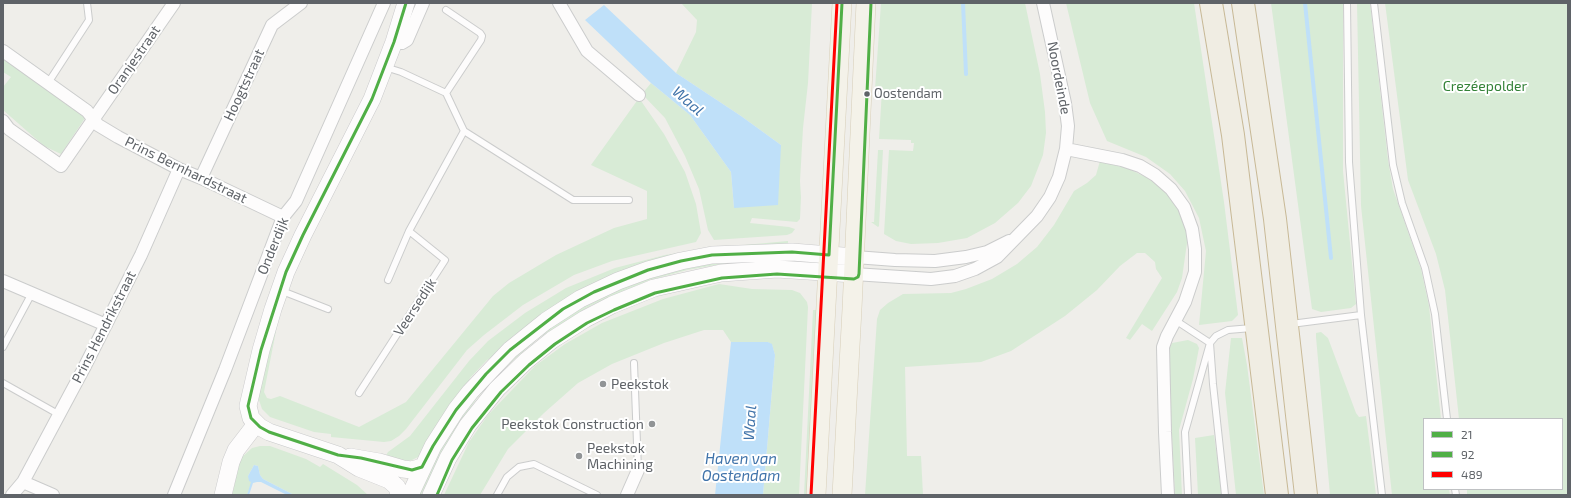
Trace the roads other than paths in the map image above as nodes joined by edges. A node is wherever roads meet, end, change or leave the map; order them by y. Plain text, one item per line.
1 (87, 3) edge
2 (174, 3) edge
3 (300, 3) edge
4 (384, 3) edge
5 (406, 3) edge
6 (423, 3) edge
7 (559, 3) edge
8 (842, 3) edge
9 (866, 3) edge
10 (1043, 3) edge
11 (1211, 3) edge
12 (1243, 3) edge
13 (1347, 3) edge
14 (1374, 3) edge
15 (446, 10) dead end
16 (394, 42) junction
17 (3, 51) edge
18 (385, 67) junction
19 (48, 82) junction
20 (446, 93) junction
21 (639, 95) dead end
22 (93, 118) junction
23 (5, 129) edge
24 (464, 131) junction
25 (1066, 149) junction
26 (179, 169) junction
27 (201, 178) junction
28 (629, 200) dead end
29 (283, 217) junction
30 (409, 231) junction
31 (1019, 236) junction
32 (829, 264) junction
33 (854, 265) junction
34 (388, 280) dead end
35 (3, 282) edge
36 (280, 290) junction
37 (32, 294) junction
38 (328, 309) dead end
39 (1361, 315) junction
40 (1175, 320) junction
41 (1286, 324) junction
42 (106, 325) junction
43 (1258, 327) junction
44 (1210, 343) junction
45 (3, 347) edge
46 (634, 363) dead end
47 (3, 383) edge
48 (360, 393) dead end
49 (58, 414) junction
50 (1447, 418) edge
51 (256, 424) junction
52 (338, 455) junction
53 (422, 468) junction
54 (638, 470) joint
55 (23, 482) junction
56 (12, 495) edge
57 (53, 495) edge
58 (174, 495) edge
59 (223, 495) edge
60 (399, 495) edge
61 (410, 495) edge
62 (431, 495) edge
63 (497, 495) edge
64 (597, 495) edge
65 (627, 495) edge
66 (816, 495) edge
67 (842, 495) edge
68 (1168, 495) edge
69 (1188, 495) edge
70 (1225, 495) edge
71 (1278, 495) edge
72 (1306, 495) edge
73 (1382, 495) edge

1 - 19 lane
2 - 22 street, Oranjestraat
3 - 27 street, Hoogtstraat
4 - 29 street, Onderdijk
5 - 16 main road
6 - 16 street
7 - 21 street
8 - 32 main road
9 - 33 main road
10 - 25 street, Noordeinde
11 - 43 highway
12 - 41 highway
13 - 39 lane
14 - 50 lane
15 - 20 lane
16 - 18 main road
17 - 19 street, Prins Bernhardstraat
18 - 20 lane
18 - 36 main road
19 - 22 street, Prins Bernhardstraat
20 - 24 lane
22 - 23 street, Oranjestraat
22 - 26 street, Prins Bernhardstraat
24 - 28 lane
24 - 30 lane
25 - 31 street, Noordeinde
25 - 40 street
26 - 27 street, Prins Bernhardstraat
26 - 42 street, Prins Hendrikstraat
27 - 29 street, Prins Bernhardstraat
29 - 58 street, Onderdijk
30 - 34 lane
30 - 48 lane, Veersedijk
31 - 33 street, Noordeinde
31 - 33 street, Noordeinde
32 - 33 main road, Noordeinde
32 - 53 main road, Noordeinde
32 - 62 main road, Noordeinde
32 - 66 main road
33 - 67 main road
35 - 37 street
36 - 38 lane
36 - 51 main road
37 - 42 street
37 - 45 lane
39 - 41 lane
39 - 73 lane
40 - 44 lane
40 - 68 street
41 - 72 highway
42 - 49 street, Prins Hendrikstraat
43 - 44 lane
43 - 71 highway
44 - 69 lane
44 - 70 lane
46 - 54 lane
47 - 49 lane
49 - 55 street, Prins Hendrikstraat
51 - 52 main road
51 - 59 main road
52 - 53 main road
52 - 60 main road
53 - 61 main road, Noordeinde
54 - 65 street
55 - 56 street, Prins Hendrikstraat
55 - 57 street
63 - 64 lane

